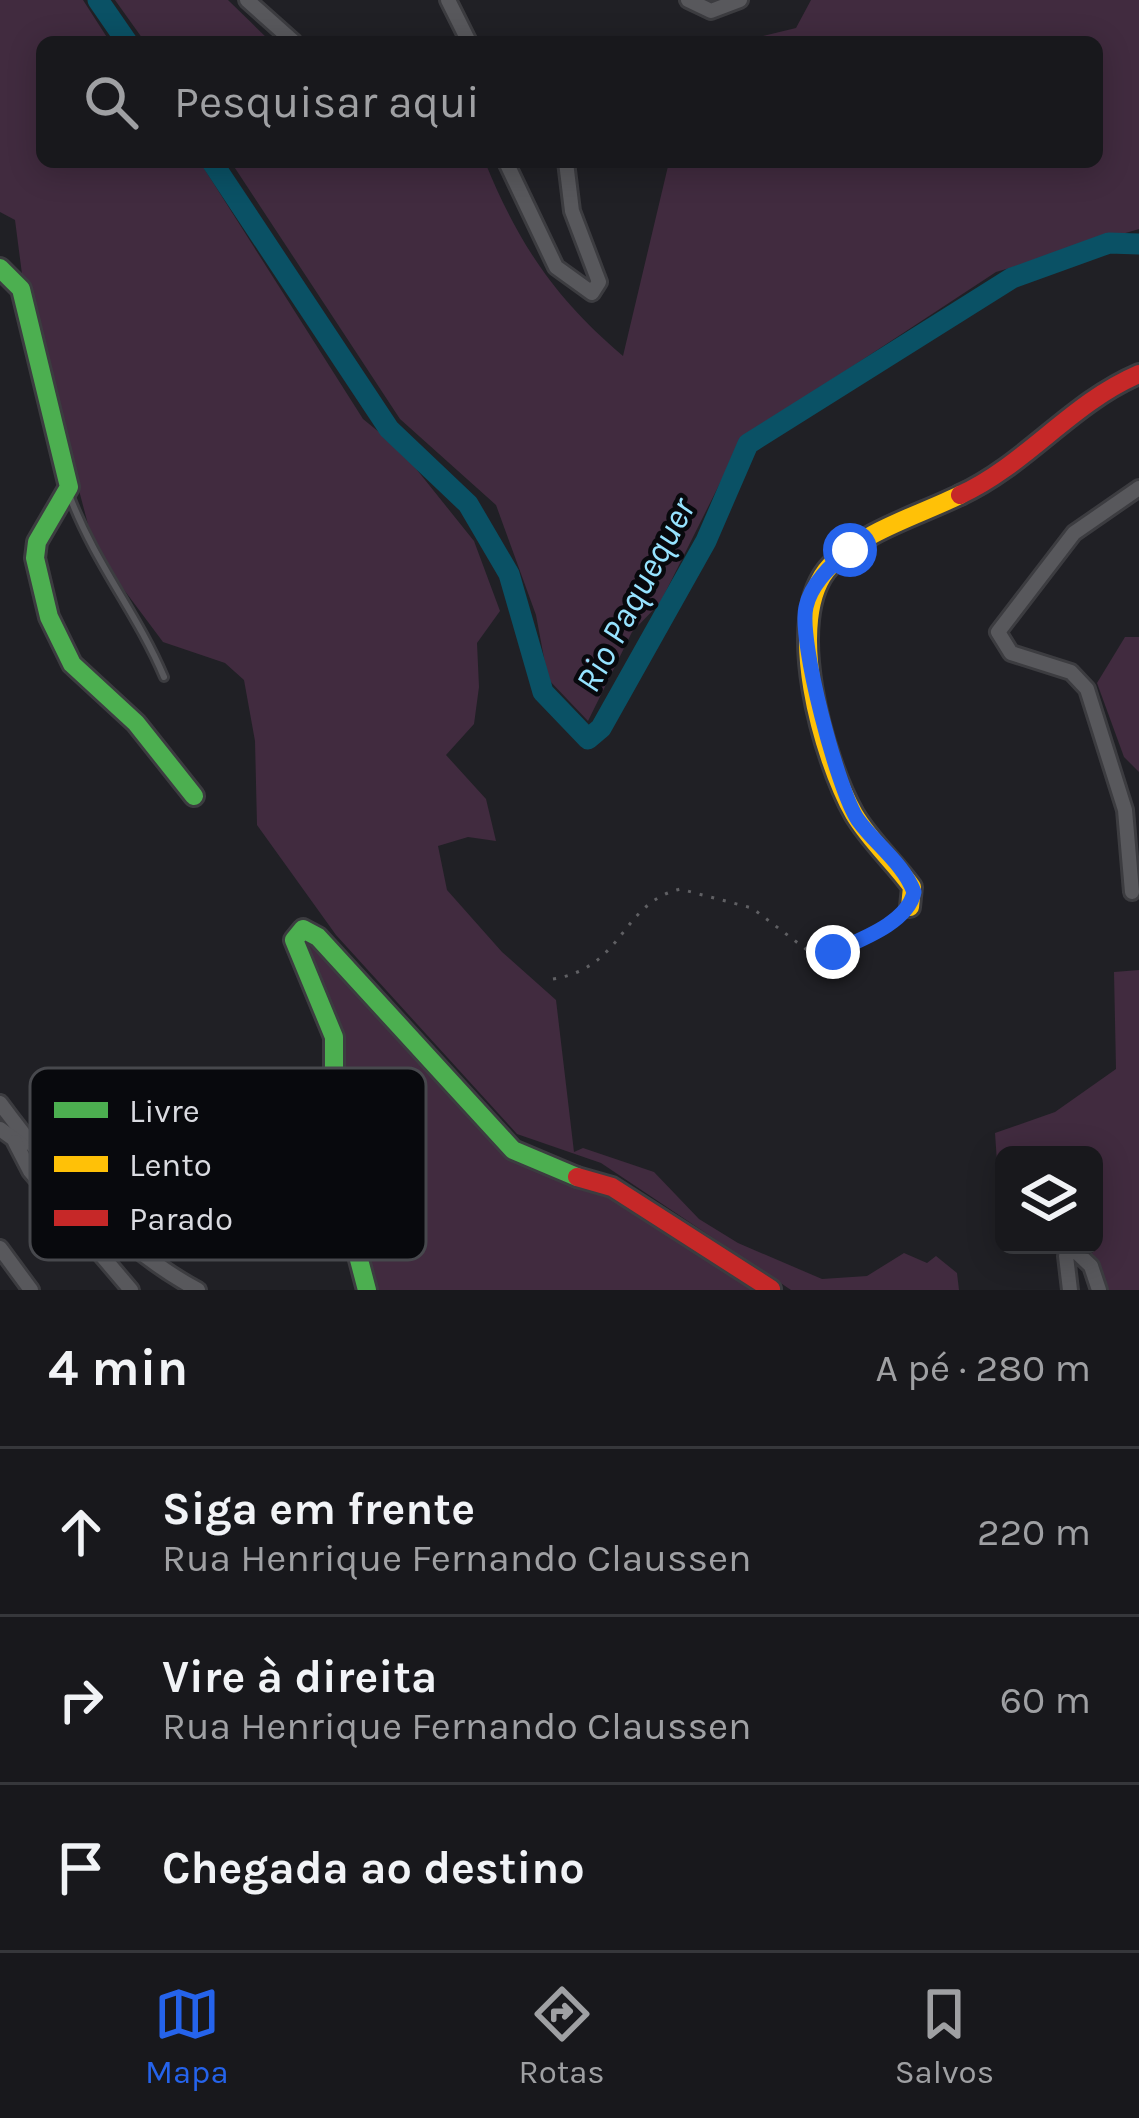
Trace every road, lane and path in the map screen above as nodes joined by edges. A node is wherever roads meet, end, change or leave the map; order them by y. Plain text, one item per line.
1 (247, 0) edge
2 (448, 0) edge
3 (688, 0) edge
4 (740, 0) edge
5 (287, 36) edge
6 (466, 36) edge
7 (509, 168) edge
8 (567, 168) edge
9 (0, 268) edge
10 (1139, 374) edge
11 (1139, 488) edge
12 (69, 494) junction
13 (164, 677) dead end
14 (194, 796) dead end
15 (1132, 892) dead end
16 (910, 907) joint
17 (553, 979) dead end
18 (334, 1068) edge
19 (0, 1103) edge
20 (0, 1129) edge
21 (16, 1142) junction
22 (30, 1143) edge
23 (30, 1149) edge
24 (30, 1172) edge
25 (0, 1248) edge
26 (105, 1260) edge
27 (150, 1260) edge
28 (359, 1260) edge
29 (771, 1289) edge
30 (31, 1290) edge
31 (131, 1290) edge
32 (198, 1290) edge
33 (367, 1290) edge
34 (1070, 1290) edge
35 (1100, 1290) edge

1 - 5 street
2 - 6 street
3 - 4 street
7 - 8 street
9 - 12 street
10 - 16 street
11 - 15 street
12 - 13 lane
12 - 14 street
16 - 17 path
18 - 29 street
19 - 22 street
20 - 21 street
21 - 23 street
21 - 24 street
25 - 30 street
26 - 31 street
27 - 32 street
28 - 33 street
34 - 35 street

